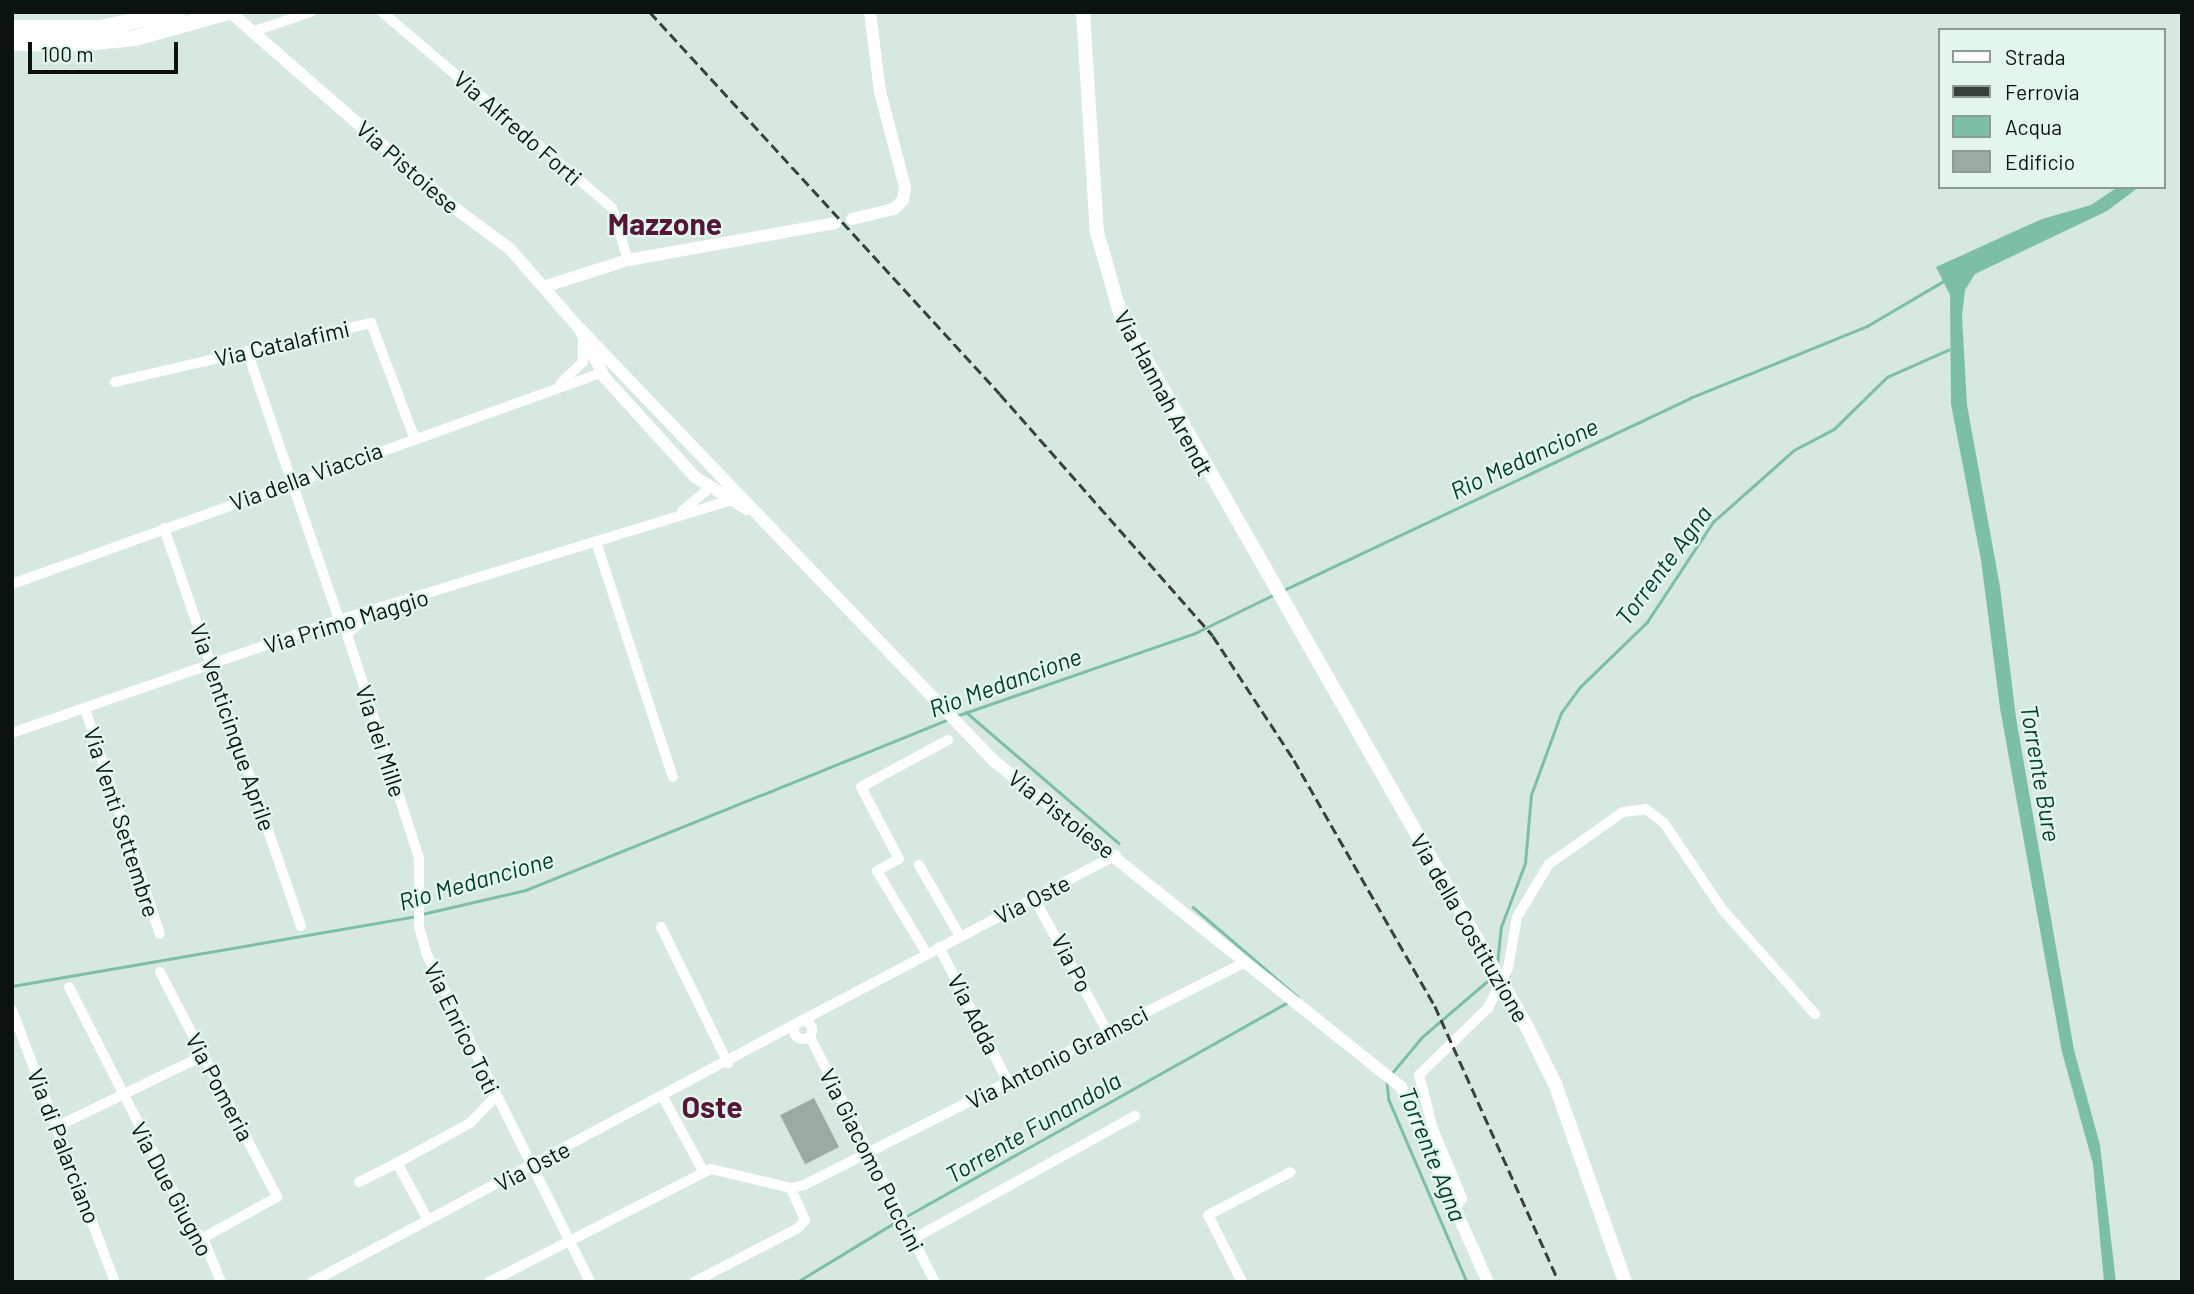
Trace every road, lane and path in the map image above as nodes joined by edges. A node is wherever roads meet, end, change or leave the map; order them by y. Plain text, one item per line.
1 (177, 12) edge
2 (229, 12) edge
3 (311, 12) edge
4 (382, 12) edge
5 (870, 12) edge
6 (1083, 12) edge
7 (12, 28) edge
8 (252, 32) junction
9 (12, 43) edge
10 (852, 219) dead end
11 (835, 223) dead end
12 (628, 260) junction
13 (543, 287) junction
14 (579, 328) junction
15 (247, 351) junction
16 (601, 373) junction
17 (623, 373) junction
18 (115, 382) dead end
19 (557, 386) junction
20 (414, 437) junction
21 (711, 466) junction
22 (293, 480) junction
23 (706, 483) junction
24 (730, 500) junction
25 (680, 512) junction
26 (756, 514) junction
27 (164, 528) junction
28 (596, 541) junction
29 (12, 584) edge
30 (1279, 598) joint
31 (373, 613) junction
32 (339, 620) junction
33 (212, 665) junction
34 (85, 709) junction
35 (12, 733) edge
36 (948, 740) dead end
37 (673, 777) dead end
38 (1116, 855) junction
39 (919, 865) dead end
40 (420, 882) joint
41 (1034, 898) junction
42 (300, 926) dead end
43 (661, 927) dead end
44 (160, 934) dead end
45 (960, 936) junction
46 (939, 947) junction
47 (927, 954) junction
48 (1245, 961) junction
49 (160, 972) dead end
50 (69, 987) dead end
51 (12, 1010) edge
52 (1815, 1014) dead end
53 (799, 1022) junction
54 (1107, 1031) junction
55 (804, 1037) junction
56 (18, 1040) edge
57 (751, 1049) junction
58 (204, 1055) junction
59 (728, 1063) junction
60 (1008, 1082) junction
61 (124, 1096) junction
62 (495, 1097) junction
63 (663, 1097) junction
64 (1135, 1116) dead end
65 (56, 1127) junction
66 (869, 1153) junction
67 (397, 1163) junction
68 (532, 1166) junction
69 (703, 1171) junction
70 (1291, 1172) dead end
71 (359, 1182) dead end
72 (792, 1188) junction
73 (1455, 1210) junction
74 (428, 1220) junction
75 (911, 1236) junction
76 (203, 1238) junction
77 (569, 1240) junction
78 (114, 1282) edge
79 (221, 1282) edge
80 (312, 1282) edge
81 (489, 1282) edge
82 (590, 1282) edge
83 (694, 1282) edge
84 (935, 1282) edge
85 (1242, 1282) edge
86 (1488, 1282) edge
87 (1625, 1282) edge

1 - 7 main road
2 - 8 street, Via Pistoiese
2 - 9 main road
3 - 8 street
4 - 12 street, Via Alfredo Forti
5 - 10 street
6 - 30 main road, Via Hannah Arendt
8 - 13 street, Via Pistoiese
11 - 12 street
12 - 13 street
13 - 14 street, Via Pistoiese
14 - 16 street, Via Pistoiese
14 - 17 street, Via Pistoiese
14 - 19 street
15 - 18 street, Via Catalafimi
15 - 20 street, Via Catalafimi
15 - 22 street
16 - 17 street
16 - 19 street, Via della Viaccia
16 - 23 street, Via Pistoiese
17 - 21 street, Via Pistoiese
19 - 20 street, Via della Viaccia
20 - 22 street, Via della Viaccia
21 - 23 street
21 - 26 street, Via Pistoiese
22 - 27 street, Via della Viaccia
22 - 32 street
23 - 24 street, Via Pistoiese
23 - 25 street, Via Primo Maggio
24 - 25 street, Via Primo Maggio
24 - 26 street, Via Pistoiese
25 - 28 street, Via Primo Maggio
26 - 38 street, Via Pistoiese
27 - 29 street, Via della Viaccia
27 - 33 street, Via Venticinque Aprile
28 - 31 street, Via Primo Maggio
28 - 37 street
30 - 87 main road, Via della Costituzione
31 - 32 street, Via Primo Maggio
31 - 40 street, Via dei Mille
32 - 33 street, Via Primo Maggio
33 - 34 street, Via Primo Maggio
33 - 42 street, Via Venticinque Aprile
34 - 35 street, Via Primo Maggio
34 - 44 street, Via Venti Settembre
36 - 47 street
38 - 41 street, Via Oste
38 - 48 street, Via Pistoiese
39 - 45 street
40 - 62 street, Via Enrico Toti
41 - 45 street, Via Oste
41 - 54 street, Via Po
43 - 59 street
45 - 46 street, Via Oste
46 - 47 street, Via Oste
46 - 60 street, Via Adda
47 - 53 street, Via Oste
48 - 54 street, Via Antonio Gramsci
48 - 73 street, Via Pistoiese
49 - 58 street, Via Pomeria
50 - 61 street, Via Due Giugno
51 - 56 street, Via di Palarciano
52 - 73 street
53 - 55 street
53 - 55 street, Via Giacomo Puccini
53 - 57 street, Via Oste
54 - 60 street, Via Antonio Gramsci
55 - 57 street, Via Oste
55 - 66 street, Via Giacomo Puccini
56 - 65 street, Via di Palarciano
57 - 59 street, Via Oste
58 - 61 street
58 - 76 street, Via Pomeria
59 - 63 street, Via Oste
60 - 66 street, Via Antonio Gramsci
61 - 65 street
61 - 76 street, Via Due Giugno
62 - 67 street
62 - 68 street, Via Enrico Toti
63 - 68 street, Via Oste
63 - 69 street
64 - 75 street
65 - 78 street, Via di Palarciano
66 - 72 street, Via Antonio Gramsci
66 - 75 street, Via Giacomo Puccini
67 - 71 street
67 - 74 street
68 - 74 street, Via Oste
68 - 77 street, Via Enrico Toti
69 - 72 street
69 - 77 street
70 - 85 street
72 - 83 street
73 - 86 street
74 - 80 street, Via Oste
75 - 84 street, Via Giacomo Puccini
76 - 79 street, Via Due Giugno
77 - 81 street
77 - 82 street, Via Enrico Toti

